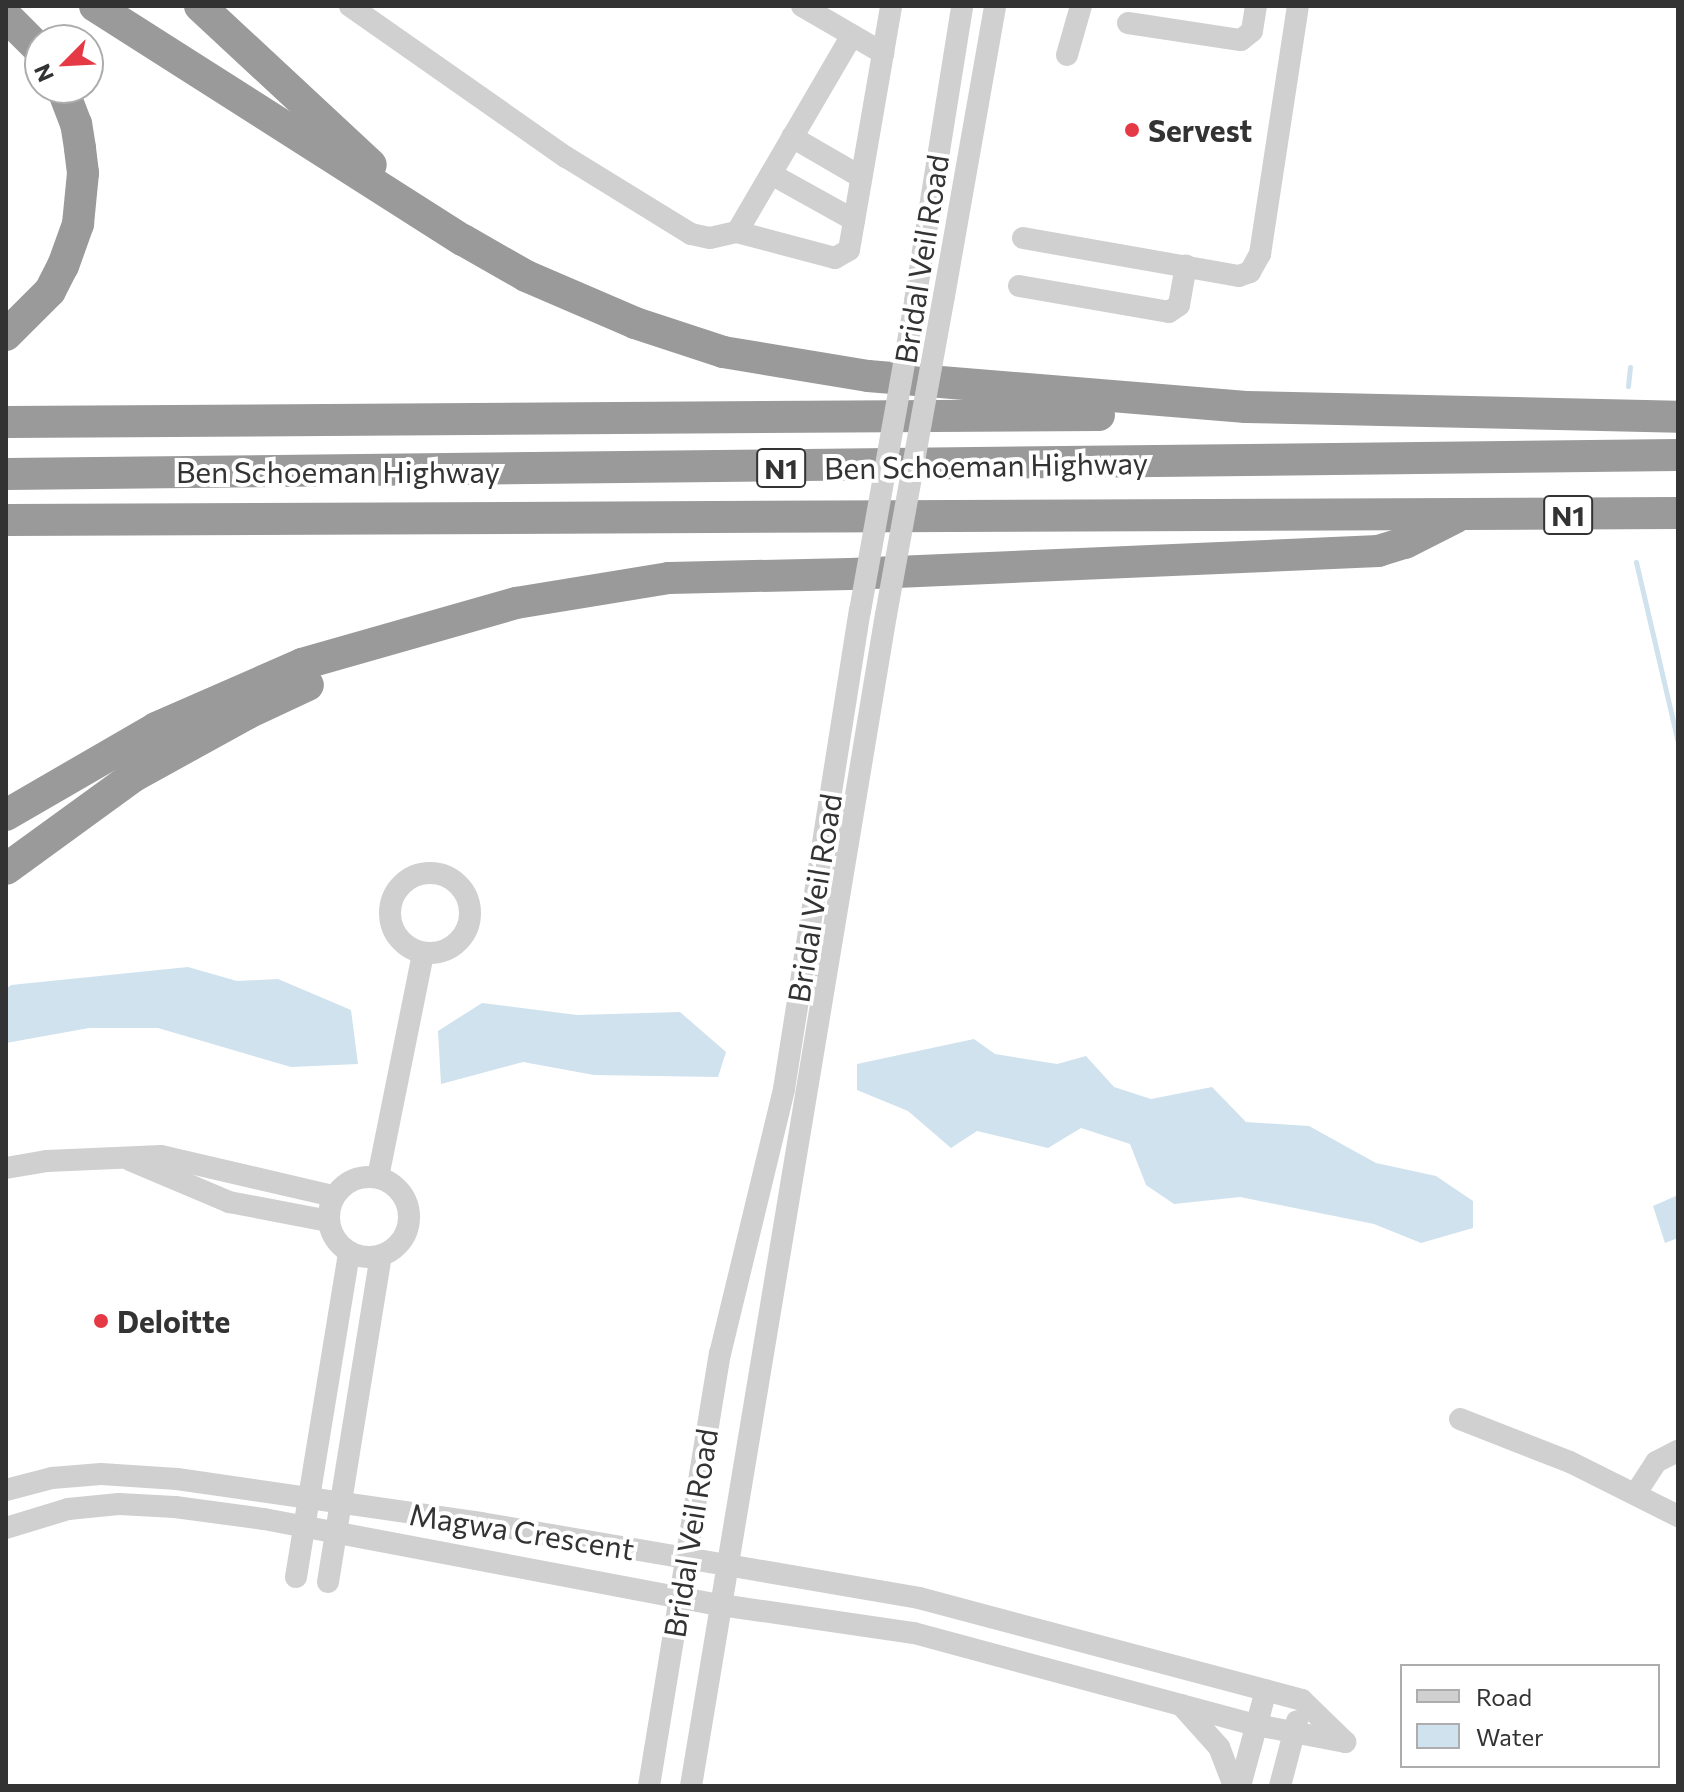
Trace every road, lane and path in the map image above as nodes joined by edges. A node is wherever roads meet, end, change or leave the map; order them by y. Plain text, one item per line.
1 (95, 6) edge
2 (200, 6) edge
3 (350, 6) edge
4 (802, 6) edge
5 (891, 6) edge
6 (962, 6) edge
7 (997, 6) edge
8 (1081, 6) edge
9 (1256, 6) edge
10 (1298, 6) edge
11 (6, 16) edge
12 (1128, 23) dead end
13 (24, 34) edge
14 (852, 35) junction
15 (883, 53) junction
16 (1067, 55) dead end
17 (68, 104) edge
18 (792, 137) junction
19 (771, 174) junction
20 (861, 177) junction
21 (854, 220) junction
22 (737, 232) junction
23 (1023, 238) dead end
24 (463, 240) junction
25 (1186, 266) junction
26 (1019, 286) dead end
27 (6, 335) edge
28 (1351, 410) junction
29 (1678, 417) edge
30 (6, 422) edge
31 (1678, 455) edge
32 (6, 474) edge
33 (1678, 513) edge
34 (1458, 516) junction
35 (6, 520) edge
36 (407, 635) junction
37 (6, 815) edge
38 (6, 869) edge
39 (423, 953) dead end
40 (130, 1160) junction
41 (6, 1168) edge
42 (378, 1177) junction
43 (333, 1196) junction
44 (329, 1221) junction
45 (349, 1252) junction
46 (381, 1255) junction
47 (1460, 1419) dead end
48 (1678, 1451) edge
49 (6, 1490) edge
50 (1636, 1493) junction
51 (310, 1498) junction
52 (341, 1503) junction
53 (1678, 1516) edge
54 (6, 1528) edge
55 (305, 1528) junction
56 (336, 1534) junction
57 (684, 1558) junction
58 (728, 1566) junction
59 (296, 1577) dead end
60 (328, 1582) dead end
61 (679, 1595) junction
62 (721, 1605) junction
63 (1266, 1690) junction
64 (1302, 1700) junction
65 (1180, 1704) junction
66 (1256, 1725) junction
67 (1294, 1734) junction
68 (649, 1786) edge
69 (691, 1786) edge
70 (1234, 1786) edge
71 (1240, 1786) edge
72 (1280, 1786) edge

1 - 24 highway
2 - 24 highway
3 - 22 street
4 - 14 street
5 - 15 street
6 - 57 street, Bridal Veil Road, bridge
7 - 58 street, Bridal Veil Road, bridge
8 - 16 street
9 - 12 street
10 - 25 street
11 - 13 highway
14 - 15 street
14 - 18 street
15 - 20 street
17 - 27 highway
18 - 19 street
18 - 20 street
19 - 21 street
19 - 22 street
20 - 21 street
21 - 22 street
23 - 25 street
24 - 28 highway
25 - 26 street
28 - 29 highway
28 - 30 highway
31 - 32 highway, Ben Schoeman Highway / N1
33 - 34 highway, Ben Schoeman Highway / N1
34 - 35 highway, Ben Schoeman Highway / N1
34 - 36 highway
36 - 37 highway
36 - 38 highway
39 - 42 street
40 - 41 street
40 - 43 street
40 - 44 street
42 - 43 street
42 - 46 street
43 - 44 street
44 - 45 street
45 - 46 street
45 - 51 street
46 - 52 street
47 - 50 street
48 - 50 street
49 - 51 street, Magwa Crescent
50 - 53 street
51 - 52 street, Magwa Crescent
51 - 55 street
52 - 56 street
52 - 57 street, Magwa Crescent
54 - 55 street, Magwa Crescent
55 - 56 street, Magwa Crescent
55 - 59 street
56 - 60 street
56 - 61 street, Magwa Crescent
57 - 58 street, Magwa Crescent
57 - 61 street, Bridal Veil Road
58 - 62 street, Bridal Veil Road
58 - 63 street, Magwa Crescent
61 - 62 street, Magwa Crescent
61 - 68 street, Bridal Veil Road
62 - 65 street, Magwa Crescent
62 - 69 street, Bridal Veil Road
63 - 64 street, Magwa Crescent
63 - 66 street
64 - 67 street
64 - 67 street, Magwa Crescent
65 - 66 street, Magwa Crescent
65 - 70 street
66 - 67 street, Magwa Crescent
66 - 71 street
67 - 72 street

